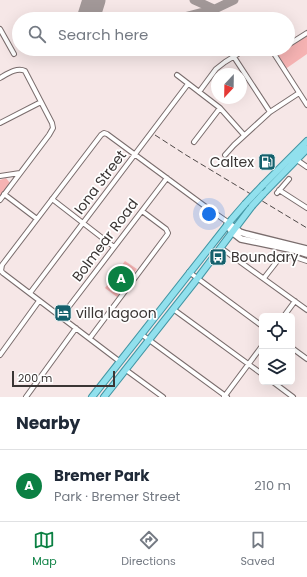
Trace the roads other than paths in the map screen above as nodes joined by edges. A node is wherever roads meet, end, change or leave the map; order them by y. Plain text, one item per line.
1 (1, 31) edge
2 (307, 33) edge
3 (295, 41) edge
4 (12, 50) edge
5 (275, 56) edge
6 (234, 57) joint
7 (177, 75) dead end
8 (0, 78) edge
9 (188, 84) junction
10 (199, 92) junction
11 (299, 93) junction
12 (41, 102) junction
13 (307, 105) edge
14 (220, 108) junction
15 (270, 112) junction
16 (0, 123) edge
17 (244, 135) junction
18 (307, 141) edge
19 (194, 142) dead end
20 (307, 150) edge
21 (135, 154) junction
22 (225, 155) dead end
23 (297, 160) junction
24 (307, 167) edge
25 (21, 173) junction
26 (0, 176) edge
27 (166, 178) junction
28 (289, 179) dead end
29 (266, 186) junction
30 (4, 194) junction
31 (52, 199) junction
32 (0, 200) edge
33 (307, 208) edge
34 (142, 210) junction
35 (37, 219) junction
36 (82, 223) junction
37 (227, 223) junction
38 (233, 230) junction
39 (114, 247) junction
40 (221, 248) junction
41 (307, 249) edge
42 (307, 254) edge
43 (307, 261) edge
44 (189, 272) junction
45 (2, 275) edge
46 (264, 278) junction
47 (197, 279) junction
48 (30, 293) junction
49 (39, 301) junction
50 (295, 301) junction
51 (173, 309) junction
52 (307, 310) edge
53 (286, 313) edge
54 (61, 317) junction
55 (259, 324) edge
56 (76, 328) junction
57 (141, 334) junction
58 (90, 338) junction
59 (150, 340) junction
60 (260, 349) edge
61 (293, 349) edge
62 (0, 355) edge
63 (307, 359) edge
64 (119, 361) junction
65 (248, 364) junction
66 (126, 370) junction
67 (259, 372) edge
68 (277, 385) edge
69 (94, 396) edge
70 (26, 397) edge
71 (104, 397) edge
72 (163, 397) edge
73 (226, 397) edge
74 (293, 397) edge

1 - 4 street
2 - 3 street
5 - 11 street
6 - 10 street
6 - 15 street
7 - 9 street
8 - 12 street
9 - 10 street
9 - 21 street, Iona Street
10 - 14 street
11 - 13 street
11 - 15 street
12 - 16 street
12 - 25 street
14 - 17 street
14 - 19 street
15 - 17 street
17 - 22 street
18 - 29 main road
20 - 23 main road
21 - 27 street
21 - 31 street
21 - 36 street, Iona Street
23 - 24 street
23 - 29 main road
25 - 26 street
25 - 30 street
27 - 34 street, Bolmear Road
27 - 37 street
28 - 33 street
29 - 37 main road, bridge
29 - 38 main road, bridge
30 - 32 street
30 - 35 street
31 - 35 street
31 - 36 street
34 - 39 street, Bolmear Road
34 - 58 street
35 - 45 street
36 - 39 street
36 - 48 street, Iona Street
37 - 38 main road
37 - 44 main road
38 - 40 main road
38 - 41 main road
38 - 42 main road
39 - 54 street, Bolmear Road
40 - 46 street
40 - 47 main road
43 - 46 street
44 - 47 street
44 - 57 main road
45 - 48 street
46 - 50 street
47 - 51 main road
47 - 55 street
48 - 49 street
49 - 54 street
49 - 62 street
50 - 52 street
50 - 53 street
51 - 59 main road
51 - 65 street
54 - 56 street
56 - 58 street
56 - 70 street
57 - 59 street
57 - 64 main road
58 - 64 street
59 - 66 main road
59 - 73 street
60 - 65 street
61 - 63 street
64 - 69 main road
65 - 67 street
65 - 73 street
66 - 71 main road
66 - 72 street
68 - 74 street

